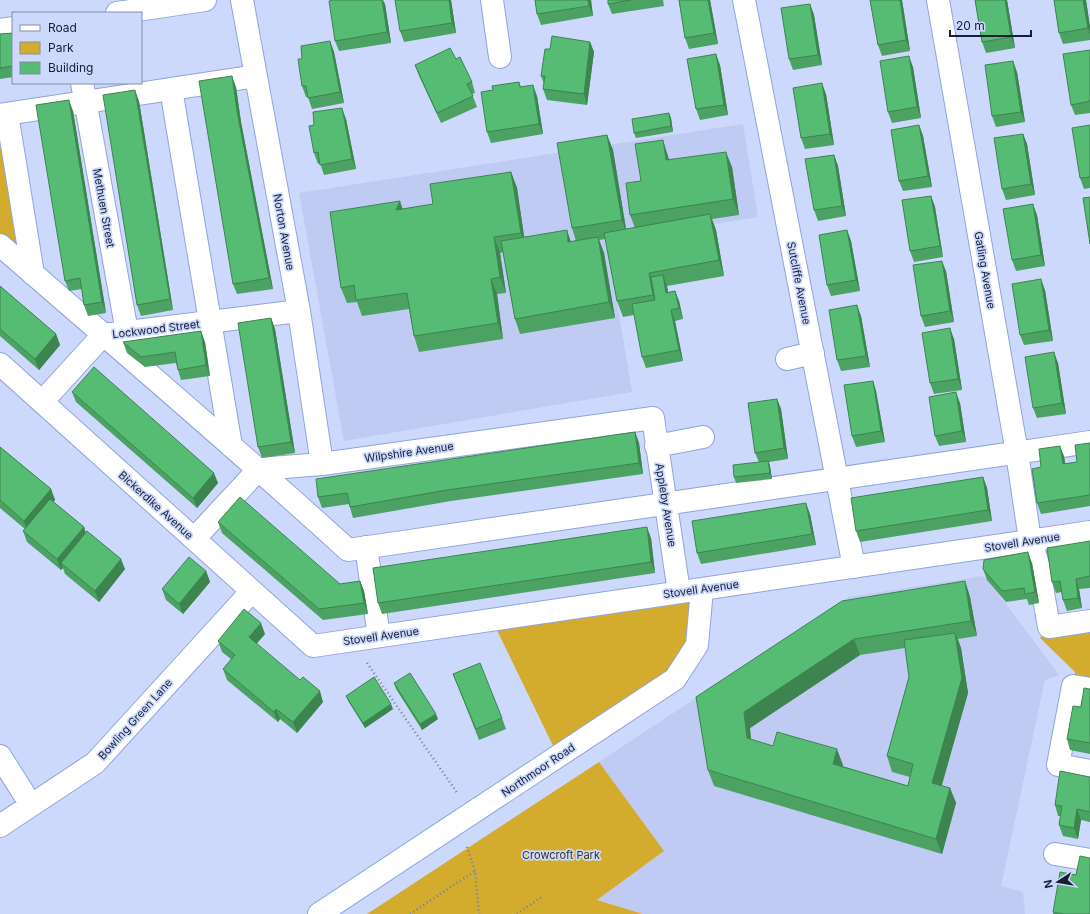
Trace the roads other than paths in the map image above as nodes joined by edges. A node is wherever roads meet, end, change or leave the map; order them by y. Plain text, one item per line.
1 (205, 0) edge
2 (242, 0) edge
3 (492, 0) edge
4 (744, 0) edge
5 (938, 0) edge
6 (129, 8) edge
7 (12, 28) edge
8 (0, 30) edge
9 (500, 57) dead end
10 (256, 76) junction
11 (170, 89) junction
12 (83, 92) edge
13 (4, 114) edge
14 (0, 245) edge
15 (33, 274) junction
16 (299, 311) junction
17 (210, 322) junction
18 (127, 332) junction
19 (103, 335) junction
20 (813, 353) junction
21 (787, 359) dead end
22 (0, 364) edge
23 (42, 402) junction
24 (653, 418) joint
25 (703, 437) dead end
26 (1090, 442) edge
27 (231, 446) junction
28 (656, 446) junction
29 (1018, 453) junction
30 (322, 464) junction
31 (259, 469) junction
32 (837, 480) junction
33 (665, 504) junction
34 (1090, 532) edge
35 (194, 540) junction
36 (1030, 540) junction
37 (366, 547) junction
38 (854, 567) junction
39 (702, 589) junction
40 (252, 592) junction
41 (679, 592) junction
42 (1090, 621) edge
43 (379, 636) junction
44 (312, 646) joint
45 (1090, 689) edge
46 (0, 756) edge
47 (1090, 771) edge
48 (32, 805) junction
49 (0, 826) edge
50 (1055, 854) dead end
51 (1090, 860) edge
52 (319, 914) edge

1 - 6 street
2 - 10 street, Norton Avenue
3 - 9 street
4 - 20 street, Sutcliffe Avenue
5 - 29 street, Gatling Avenue
7 - 8 street
10 - 11 street
10 - 16 street, Norton Avenue
11 - 12 street
11 - 17 street
12 - 13 street
12 - 18 street, Methuen Street
13 - 15 street
14 - 15 street
15 - 19 street
16 - 17 street, Lockwood Street
16 - 30 street, Norton Avenue
17 - 18 street, Lockwood Street
17 - 27 street
18 - 19 street, Lockwood Street
19 - 23 street, Lockwood Street
19 - 27 street
20 - 21 street
20 - 32 street, Sutcliffe Avenue
22 - 23 street, Bickerdike Avenue
23 - 35 street, Bickerdike Avenue
24 - 28 street, Appleby Avenue
24 - 30 street, Wilpshire Avenue
25 - 28 street
26 - 29 street
27 - 31 street
28 - 33 street, Appleby Avenue
29 - 32 street
29 - 36 street, Gatling Avenue
30 - 31 street, Wilpshire Avenue
31 - 35 street
31 - 37 street
32 - 33 street
32 - 38 street, Sutcliffe Avenue
33 - 37 street
33 - 41 street, Appleby Avenue
34 - 36 street, Stovell Avenue
35 - 40 street, Bickerdike Avenue
36 - 38 street, Stovell Avenue
36 - 42 street, Gatling Avenue
37 - 43 street
38 - 39 street, Stovell Avenue
39 - 41 street, Stovell Avenue
39 - 52 street, Northmoor Road
40 - 44 street, Bickerdike Avenue
40 - 48 street, Bowling Green Lane
41 - 43 street, Stovell Avenue
43 - 44 street, Stovell Avenue
45 - 47 street
46 - 48 street
48 - 49 street, Bowling Green Lane
50 - 51 street

